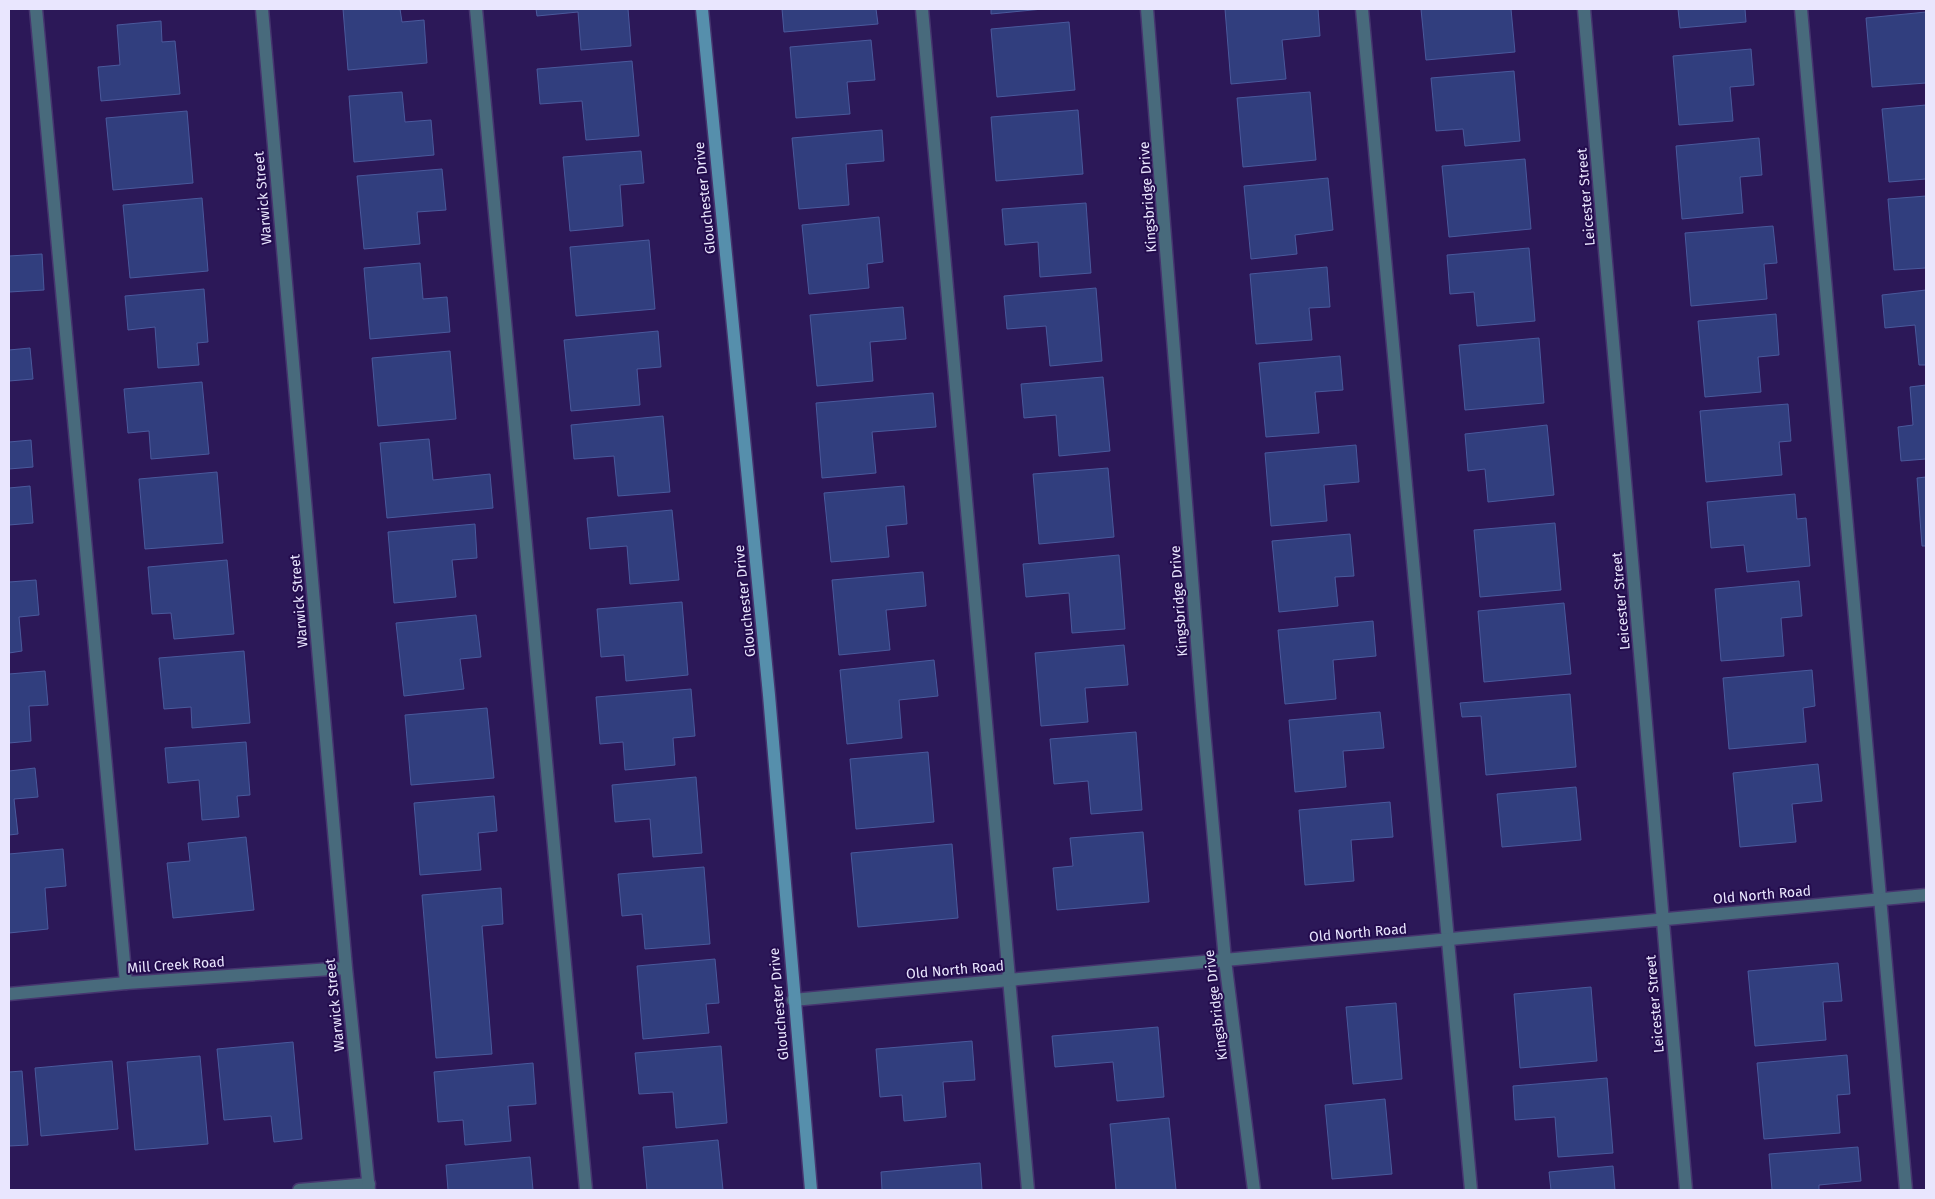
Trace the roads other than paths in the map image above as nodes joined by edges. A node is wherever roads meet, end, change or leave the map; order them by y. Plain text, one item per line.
1 (36, 9) edge
2 (262, 9) edge
3 (476, 9) edge
4 (702, 9) edge
5 (922, 9) edge
6 (1147, 9) edge
7 (1362, 9) edge
8 (1584, 9) edge
9 (1801, 9) edge
10 (1926, 896) edge
11 (1881, 900) junction
12 (1662, 919) junction
13 (1447, 940) junction
14 (1225, 960) junction
15 (346, 968) junction
16 (1010, 980) junction
17 (126, 983) junction
18 (9, 994) edge
19 (793, 1000) junction
20 (369, 1187) edge
21 (299, 1190) edge
22 (586, 1190) edge
23 (811, 1190) edge
24 (1028, 1190) edge
25 (1254, 1190) edge
26 (1472, 1190) edge
27 (1686, 1190) edge
28 (1906, 1190) edge

1 - 17 street
2 - 15 street, Warwick Street
3 - 22 street
4 - 19 street, Glouchester Drive
5 - 16 street
6 - 14 street, Kingsbridge Drive
7 - 13 street
8 - 12 street, Leicester Street
9 - 11 street
10 - 11 street, Old North Road
11 - 12 street, Old North Road
11 - 28 street
12 - 13 street, Old North Road
12 - 27 street, Leicester Street
13 - 14 street, Old North Road
13 - 26 street
14 - 16 street, Old North Road
14 - 25 street, Kingsbridge Drive
15 - 17 street, Mill Creek Road
15 - 20 street, Warwick Street
16 - 19 street, Old North Road
16 - 24 street
17 - 18 street, Mill Creek Road
19 - 23 street, Glouchester Drive
20 - 21 street

